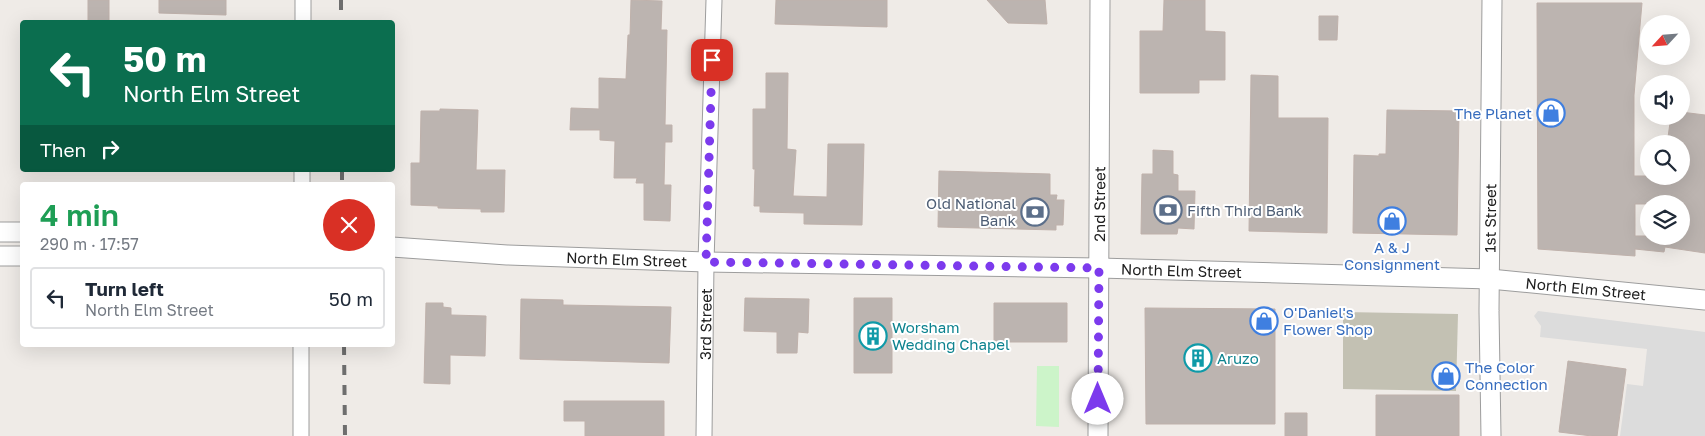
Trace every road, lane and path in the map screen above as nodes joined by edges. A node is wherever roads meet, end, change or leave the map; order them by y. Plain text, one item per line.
1 (303, 0) edge
2 (714, 0) edge
3 (1100, 0) edge
4 (1492, 0) edge
5 (303, 20) edge
6 (0, 232) edge
7 (20, 232) edge
8 (395, 247) edge
9 (507, 255) junction
10 (0, 256) edge
11 (20, 256) edge
12 (395, 258) edge
13 (706, 262) junction
14 (1099, 268) junction
15 (1490, 280) junction
16 (1705, 300) edge
17 (301, 347) edge
18 (301, 436) edge
19 (704, 436) edge
20 (1098, 436) edge
21 (1491, 436) edge

1 - 5 street
2 - 13 street, 3rd Street
3 - 14 street, 2nd Street
4 - 15 street, 1st Street
6 - 7 street
8 - 9 street, North Elm Street
9 - 12 street, North Elm Street
9 - 13 street, North Elm Street
10 - 11 street
13 - 14 street, North Elm Street
13 - 19 street, 3rd Street
14 - 15 street, North Elm Street
14 - 20 street, 2nd Street
15 - 16 street, North Elm Street
15 - 21 street, 1st Street
17 - 18 street

